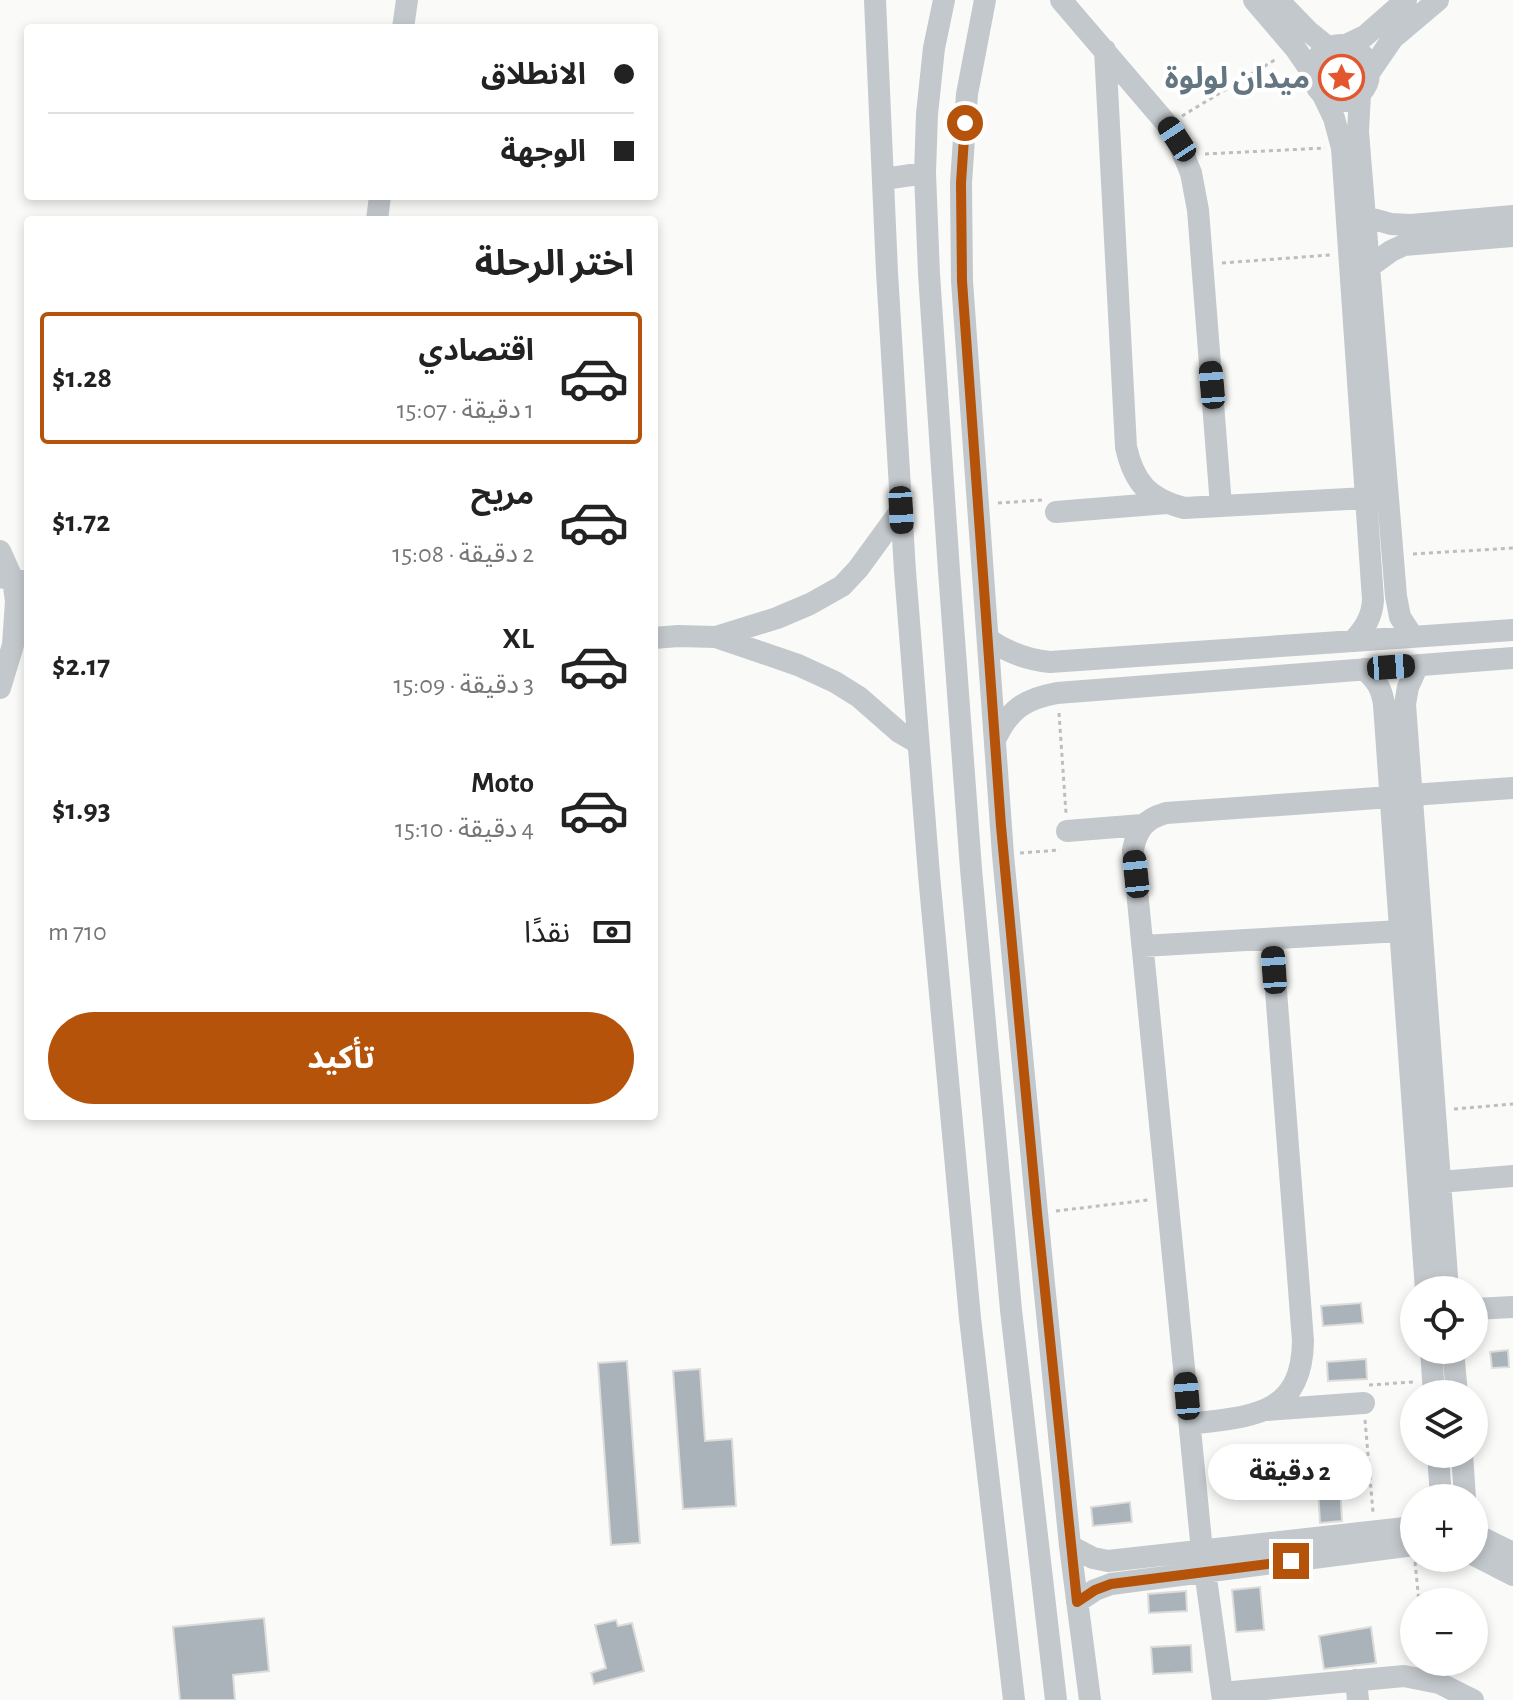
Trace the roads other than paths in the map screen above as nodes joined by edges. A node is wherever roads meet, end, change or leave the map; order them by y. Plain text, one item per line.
1 (407, 0) edge
2 (875, 0) edge
3 (944, 0) edge
4 (985, 0) edge
5 (1061, 0) edge
6 (1254, 0) edge
7 (1278, 0) edge
8 (1406, 0) edge
9 (1438, 0) edge
10 (404, 24) edge
11 (1337, 47) junction
12 (1105, 50) junction
13 (1369, 73) junction
14 (1313, 74) junction
15 (1360, 94) junction
16 (1323, 95) junction
17 (925, 173) junction
18 (884, 179) junction
19 (1513, 216) edge
20 (1366, 217) junction
21 (1513, 236) edge
22 (1369, 267) junction
23 (972, 419) junction
24 (939, 420) junction
25 (1366, 498) junction
26 (1167, 503) junction
27 (1221, 506) junction
28 (901, 510) junction
29 (1056, 512) road end
30 (0, 551) edge
31 (14, 580) edge
32 (1513, 630) edge
33 (716, 637) junction
34 (1413, 637) junction
35 (658, 638) edge
36 (988, 639) junction
37 (1353, 641) junction
38 (1513, 658) edge
39 (1418, 665) junction
40 (1364, 669) junction
41 (0, 688) edge
42 (1395, 705) junction
43 (995, 740) junction
44 (918, 743) junction
45 (1513, 788) edge
46 (1401, 796) junction
47 (1142, 825) junction
48 (1067, 831) road end
49 (1400, 931) junction
50 (1272, 939) junction
51 (1143, 946) junction
52 (1513, 1176) edge
53 (1440, 1182) junction
54 (1425, 1276) edge
55 (1447, 1276) edge
56 (1513, 1307) edge
57 (1488, 1308) edge
58 (1364, 1403) road end
59 (1267, 1410) junction
60 (1190, 1424) junction
61 (1400, 1532) edge
62 (1376, 1541) junction
63 (1488, 1543) edge
64 (1400, 1544) edge
65 (1070, 1546) junction
66 (1488, 1550) edge
67 (1513, 1553) edge
68 (1204, 1561) junction
69 (1123, 1570) junction
70 (1513, 1575) edge
71 (1077, 1602) junction
72 (1357, 1690) edge
73 (1222, 1697) edge
74 (1014, 1700) edge
75 (1056, 1700) edge
76 (1090, 1700) edge
77 (1473, 1700) edge

1 - 10 street
2 - 18 street
3 - 17 street
4 - 23 street
5 - 12 street
6 - 14 street
7 - 11 street
8 - 11 street
9 - 13 street
11 - 13 street
11 - 14 street
12 - 26 street
12 - 27 street
13 - 15 street
14 - 16 street
15 - 16 street
15 - 20 street
16 - 25 street
17 - 18 street
17 - 24 street
18 - 28 street
19 - 20 street
20 - 22 street
21 - 22 street
22 - 34 street
23 - 24 street
23 - 36 street
24 - 75 street
25 - 27 street
25 - 37 street
26 - 27 street
26 - 29 street
28 - 33 street
28 - 44 street
30 - 31 street
31 - 41 street
32 - 34 street
33 - 35 street
33 - 44 street
34 - 37 street
36 - 37 street
36 - 43 street
38 - 39 street
39 - 40 street
39 - 42 street
40 - 42 street
40 - 43 street
42 - 46 street
43 - 65 street
44 - 74 street
45 - 46 street
46 - 47 street
46 - 49 street
46 - 53 street
47 - 48 street
47 - 51 street
49 - 50 street
49 - 54 street
50 - 51 street
50 - 59 street
51 - 60 street
52 - 53 street
53 - 55 street
56 - 57 street
58 - 59 street
59 - 60 street
60 - 68 street
61 - 62 street
62 - 64 street
62 - 68 street
63 - 67 street
65 - 69 street
65 - 71 street
66 - 70 street
68 - 69 street
68 - 73 street
69 - 71 street
71 - 76 street
72 - 73 street
72 - 77 street

